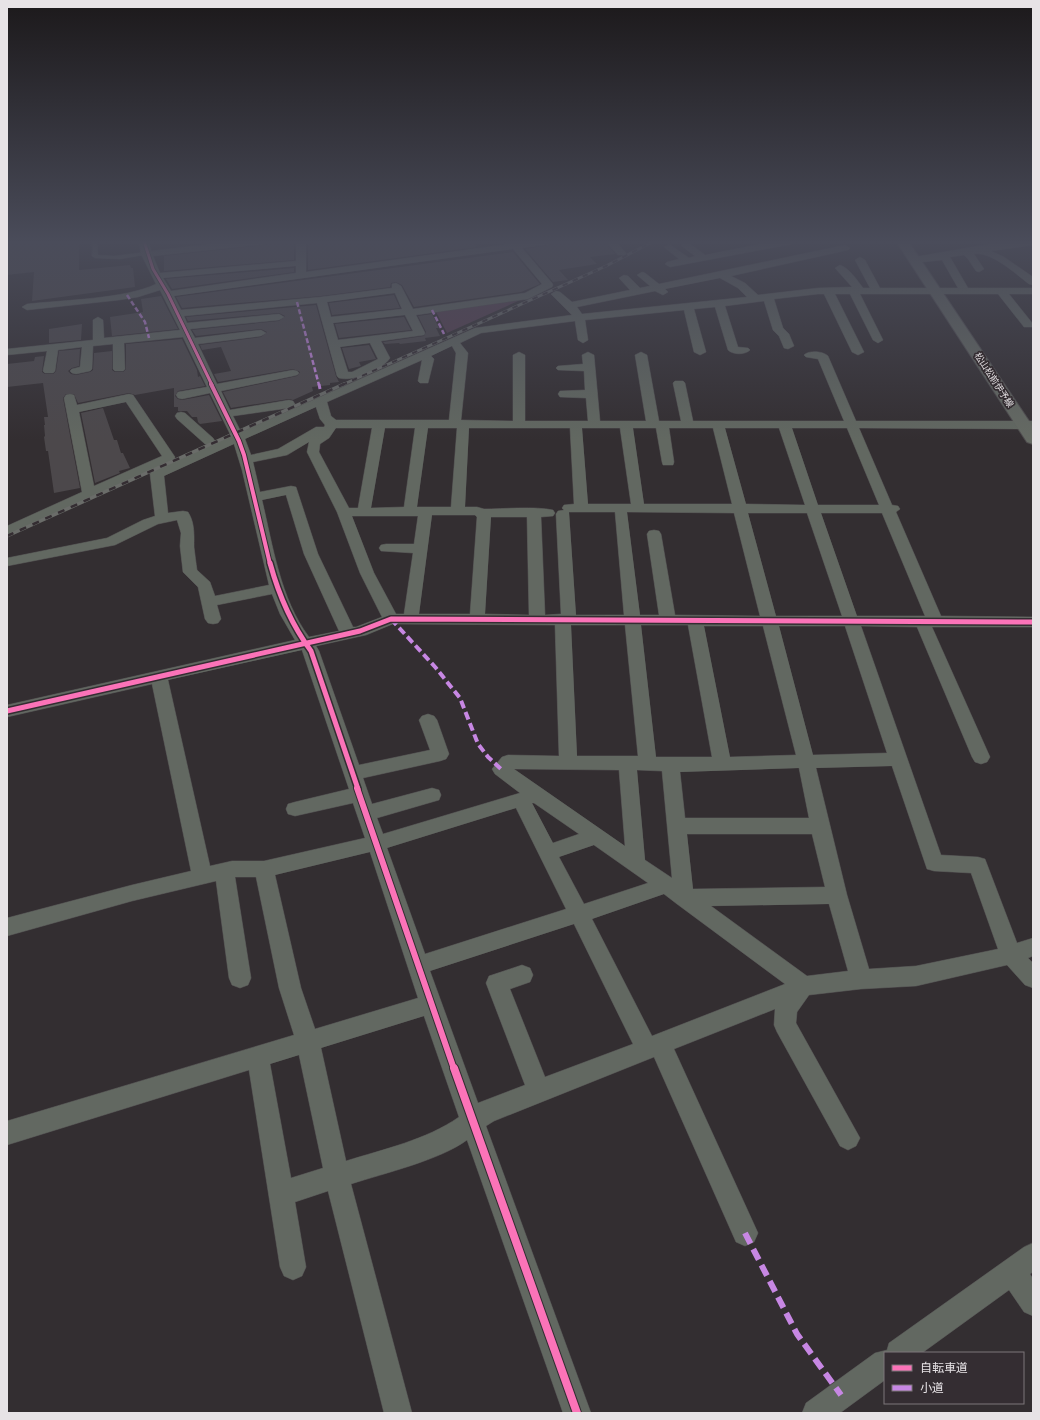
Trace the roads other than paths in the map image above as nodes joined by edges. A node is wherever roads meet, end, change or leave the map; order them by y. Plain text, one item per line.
1 (174, 307) edge
2 (189, 307) edge
3 (215, 307) edge
4 (323, 307) edge
5 (407, 307) edge
6 (445, 307) edge
7 (572, 307) edge
8 (680, 307) edge
9 (683, 307) edge
10 (720, 307) edge
11 (771, 307) edge
12 (836, 307) edge
13 (864, 307) edge
14 (947, 307) edge
15 (1014, 307) edge
16 (175, 310) junction
17 (410, 312) junction
18 (279, 316) dead end
19 (579, 317) junction
20 (98, 320) dead end
21 (327, 321) junction
22 (1028, 325) dead end
23 (261, 333) dead end
24 (187, 334) junction
25 (374, 338) junction
26 (583, 340) dead end
27 (878, 340) dead end
28 (119, 341) junction
29 (454, 342) junction
30 (93, 343) junction
31 (334, 344) junction
32 (788, 346) dead end
33 (54, 347) junction
34 (744, 350) dead end
35 (7, 352) edge
36 (700, 352) dead end
37 (858, 352) dead end
38 (424, 355) junction
39 (519, 355) dead end
40 (588, 355) dead end
41 (641, 355) dead end
42 (810, 355) dead end
43 (589, 367) junction
44 (562, 368) dead end
45 (119, 369) dead end
46 (49, 371) dead end
47 (76, 371) dead end
48 (293, 373) dead end
49 (424, 380) dead end
50 (679, 383) dead end
51 (213, 388) junction
52 (564, 394) dead end
53 (592, 394) junction
54 (182, 395) dead end
55 (321, 401) junction
56 (289, 404) dead end
57 (225, 414) junction
58 (181, 416) dead end
59 (330, 423) junction
60 (379, 424) junction
61 (422, 424) junction
62 (459, 424) junction
63 (519, 424) junction
64 (576, 424) junction
65 (594, 424) junction
66 (626, 424) junction
67 (658, 424) junction
68 (688, 424) junction
69 (718, 424) junction
70 (784, 424) junction
71 (851, 424) junction
72 (1028, 425) edge
73 (236, 434) junction
74 (1033, 439) edge
75 (209, 441) junction
76 (169, 457) junction
77 (246, 460) junction
78 (668, 462) dead end
79 (89, 494) junction
80 (255, 497) junction
81 (638, 508) junction
82 (740, 508) junction
83 (813, 509) junction
84 (890, 509) junction
85 (571, 510) junction
86 (410, 511) junction
87 (426, 511) junction
88 (458, 511) junction
89 (344, 512) junction
90 (364, 512) junction
91 (482, 513) junction
92 (621, 513) dead end
93 (162, 519) junction
94 (7, 531) edge
95 (654, 534) dead end
96 (386, 548) dead end
97 (421, 549) junction
98 (7, 562) edge
99 (277, 588) junction
100 (209, 602) junction
101 (213, 619) dead end
102 (391, 619) junction
103 (411, 619) junction
104 (477, 619) junction
105 (566, 619) junction
106 (536, 620) junction
107 (631, 620) junction
108 (668, 620) junction
109 (695, 620) junction
110 (770, 620) junction
111 (852, 621) junction
112 (928, 621) junction
113 (1033, 622) edge
114 (348, 634) junction
115 (305, 643) junction
116 (158, 676) junction
117 (7, 711) edge
118 (428, 720) dead end
119 (981, 757) dead end
120 (899, 759) junction
121 (806, 761) junction
122 (568, 763) junction
123 (627, 763) junction
124 (648, 763) junction
125 (722, 763) junction
126 (670, 765) junction
127 (353, 773) junction
128 (360, 794) junction
129 (432, 796) dead end
130 (528, 798) junction
131 (295, 809) dead end
132 (366, 813) junction
133 (676, 826) junction
134 (820, 826) junction
135 (596, 836) junction
136 (377, 844) junction
137 (547, 853) junction
138 (636, 864) junction
139 (264, 869) junction
140 (224, 871) junction
141 (202, 876) junction
142 (667, 885) junction
143 (837, 895) junction
144 (684, 898) junction
145 (579, 914) junction
146 (7, 927) edge
147 (1033, 947) edge
148 (1011, 955) junction
149 (418, 966) junction
150 (522, 975) dead end
151 (240, 978) dead end
152 (1033, 978) edge
153 (861, 979) junction
154 (804, 986) junction
155 (431, 1004) junction
156 (308, 1042) junction
157 (653, 1046) junction
158 (258, 1057) junction
159 (539, 1091) junction
160 (473, 1122) junction
161 (7, 1133) edge
162 (848, 1138) dead end
163 (338, 1176) junction
164 (281, 1194) junction
165 (745, 1234) dead end
166 (1033, 1256) edge
167 (293, 1267) dead end
168 (1012, 1271) junction
169 (1033, 1303) edge
170 (900, 1352) edge
171 (884, 1364) edge
172 (398, 1413) edge
173 (577, 1413) edge
174 (816, 1413) edge

1 - 16 street
2 - 16 street
3 - 16 street
4 - 21 street
5 - 17 street
6 - 17 street
7 - 19 street
8 - 19 street
9 - 36 street
10 - 34 street
11 - 32 street
12 - 37 street
13 - 27 street
14 - 72 main road, 松山松前伊予線
15 - 22 street
16 - 24 street
17 - 21 street
17 - 25 street
18 - 24 street
19 - 26 street
19 - 29 street
20 - 30 street
21 - 31 street
23 - 24 street
24 - 28 street
24 - 51 street
25 - 31 street
25 - 31 street
28 - 30 street
28 - 45 street
29 - 38 street
29 - 62 street
30 - 33 street
30 - 47 street
33 - 35 street
33 - 46 street
38 - 49 street
38 - 55 street
39 - 63 street
40 - 43 street
41 - 67 street
42 - 71 street
43 - 44 street
43 - 53 street
48 - 51 street
50 - 68 street
51 - 54 street
51 - 57 street
52 - 53 street
53 - 65 street
55 - 59 street
55 - 73 street
56 - 57 street
57 - 73 street
58 - 75 street
59 - 60 street
59 - 77 street
59 - 89 street
60 - 61 street
60 - 90 street
61 - 62 street
61 - 86 street
62 - 63 street
62 - 88 street
63 - 64 street
64 - 65 street
64 - 85 street
65 - 66 street
66 - 67 street
66 - 81 street
67 - 68 street
67 - 78 street
68 - 69 street
69 - 70 street
69 - 82 street
70 - 71 street
70 - 83 street
71 - 72 street
71 - 84 street
72 - 74 main road, 松山松前伊予線
73 - 75 street
73 - 77 street
73 - 93 street
75 - 76 street
76 - 79 street
76 - 79 street
77 - 80 street
79 - 94 street
80 - 99 street
80 - 114 street
81 - 82 street
81 - 85 street
82 - 83 street
82 - 110 street
83 - 84 street
83 - 111 street
84 - 112 street
85 - 105 street
86 - 87 street
86 - 90 street
87 - 88 street
87 - 97 street
88 - 91 street
89 - 90 street
89 - 102 street
91 - 104 street
91 - 106 street
92 - 107 street
93 - 98 street
93 - 100 street
95 - 108 street
96 - 97 street
97 - 103 street
99 - 100 street
99 - 115 street
100 - 101 street
102 - 103 street
102 - 114 street
103 - 104 street
104 - 106 street
105 - 106 street
105 - 107 street
105 - 122 street
107 - 108 street
107 - 124 street
108 - 109 street
109 - 110 street
109 - 125 street
110 - 111 street
110 - 121 street
111 - 112 street
111 - 120 street
112 - 113 street
112 - 119 street
114 - 115 street
115 - 116 street
115 - 127 street
116 - 117 street
116 - 141 street
118 - 127 street
120 - 121 street
120 - 148 street
121 - 125 street
121 - 134 street
122 - 123 street
122 - 130 street
123 - 124 street
123 - 138 street
124 - 126 street
125 - 126 street
126 - 133 street
127 - 128 street
128 - 131 street
128 - 132 street
129 - 132 street
130 - 135 street
130 - 136 street
130 - 137 street
132 - 136 street
133 - 134 street
133 - 144 street
134 - 143 street
135 - 137 street
135 - 138 street
136 - 139 street
136 - 149 street
137 - 145 street
138 - 142 street
139 - 140 street
139 - 156 street
140 - 141 street
140 - 151 street
141 - 146 street
142 - 144 street
142 - 145 street
143 - 144 street
143 - 153 street
144 - 154 street
145 - 149 street
145 - 157 street
147 - 148 street
148 - 152 street
148 - 153 street
149 - 155 street
150 - 159 street
153 - 154 street
154 - 157 street
154 - 162 street
155 - 156 street
155 - 160 street
156 - 158 street
156 - 163 street
157 - 159 street
157 - 165 street
158 - 161 street
158 - 164 street
159 - 160 street
160 - 163 street
160 - 173 street
163 - 164 street
163 - 172 street
164 - 167 street
166 - 168 street
168 - 169 street
168 - 170 street
171 - 174 street

